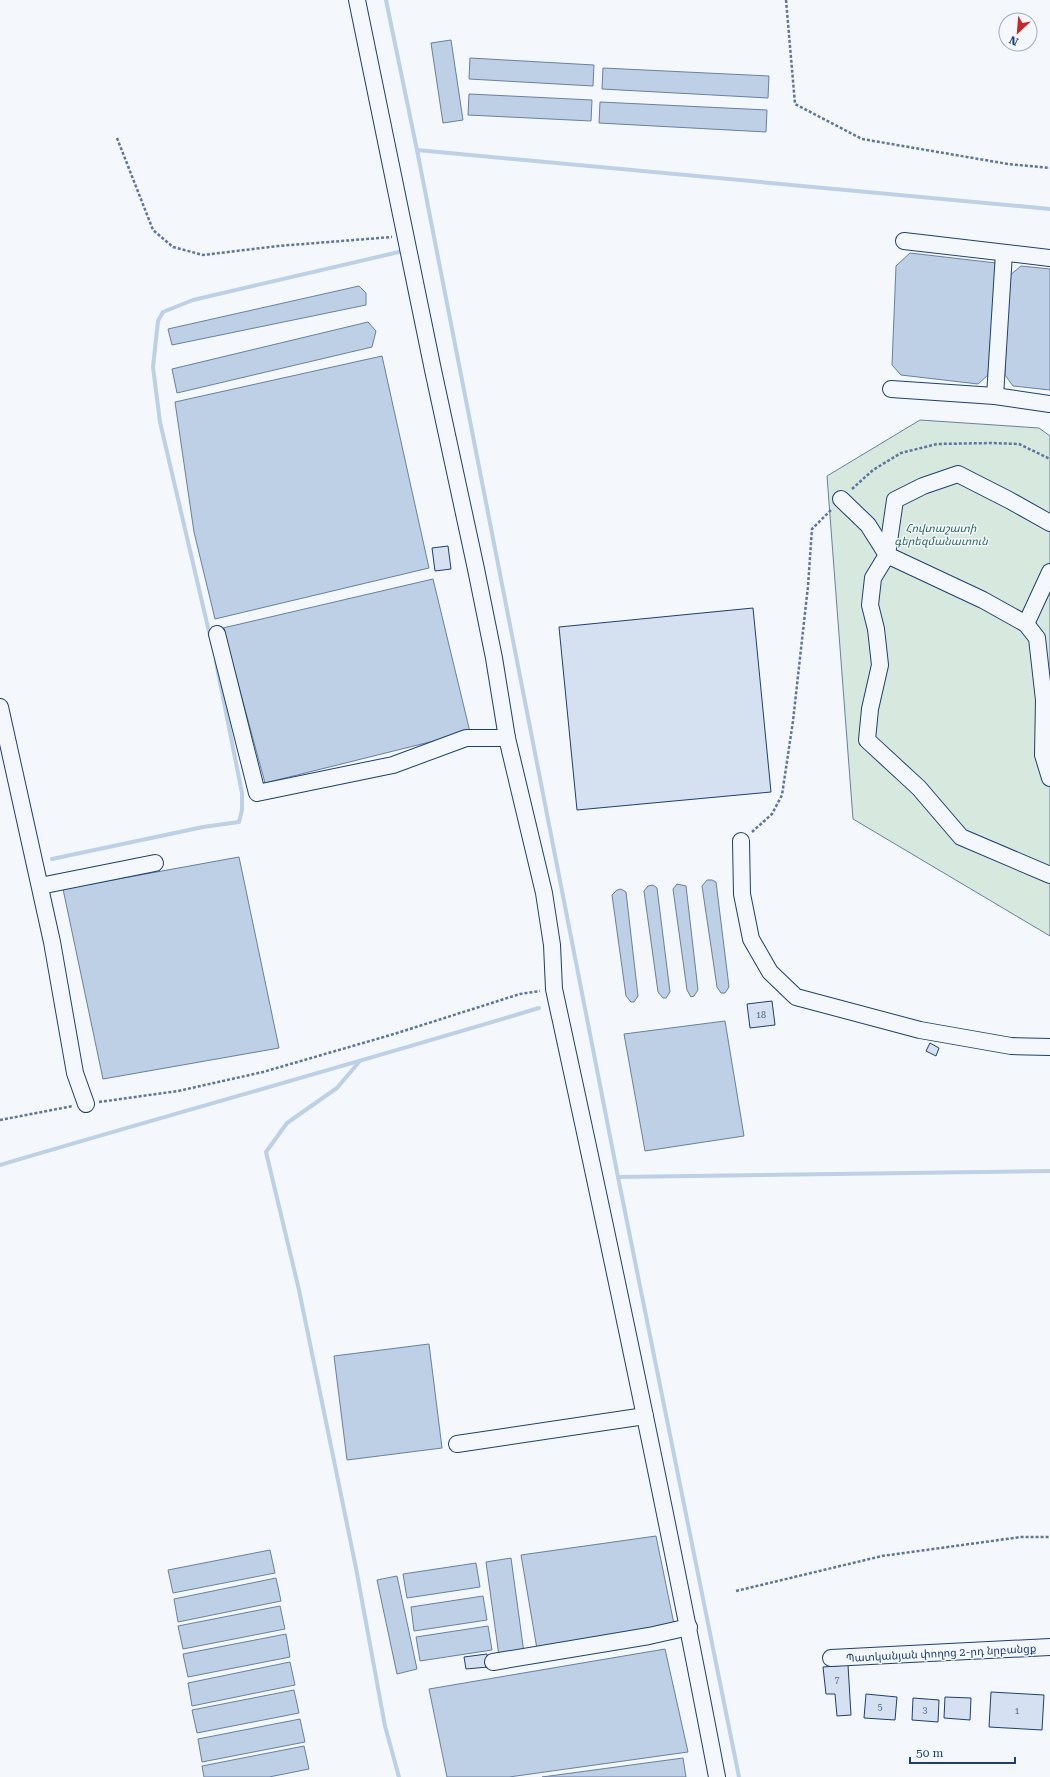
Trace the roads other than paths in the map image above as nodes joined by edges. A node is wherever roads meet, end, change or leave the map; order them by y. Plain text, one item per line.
1 (358, 0) edge
2 (904, 241) dead end
3 (1004, 252) junction
4 (1050, 258) edge
5 (891, 389) dead end
6 (995, 396) junction
7 (1050, 404) edge
8 (841, 499) road end
9 (1050, 523) edge
10 (887, 554) junction
11 (1050, 572) edge
12 (1026, 624) junction
13 (217, 634) dead end
14 (0, 707) edge
15 (507, 738) junction
16 (1050, 778) edge
17 (741, 841) road end
18 (155, 863) dead end
19 (1050, 876) edge
20 (40, 886) junction
21 (1050, 1047) edge
22 (86, 1104) road end
23 (645, 1416) junction
24 (457, 1444) dead end
25 (689, 1627) junction
26 (1050, 1647) edge
27 (831, 1658) dead end
28 (493, 1662) dead end
29 (718, 1777) edge

1 - 15 street
2 - 3 street
3 - 4 street
3 - 6 street
5 - 6 street
6 - 7 street
8 - 10 street
9 - 10 street
10 - 12 street
10 - 19 street
11 - 12 street
12 - 16 street
13 - 15 street
14 - 20 street
15 - 23 street
17 - 21 street
18 - 20 street
20 - 22 street
23 - 24 street
23 - 25 street
25 - 28 street
25 - 29 street
26 - 27 street, Պատկանյան փողոց 2-րդ նրբանցք

